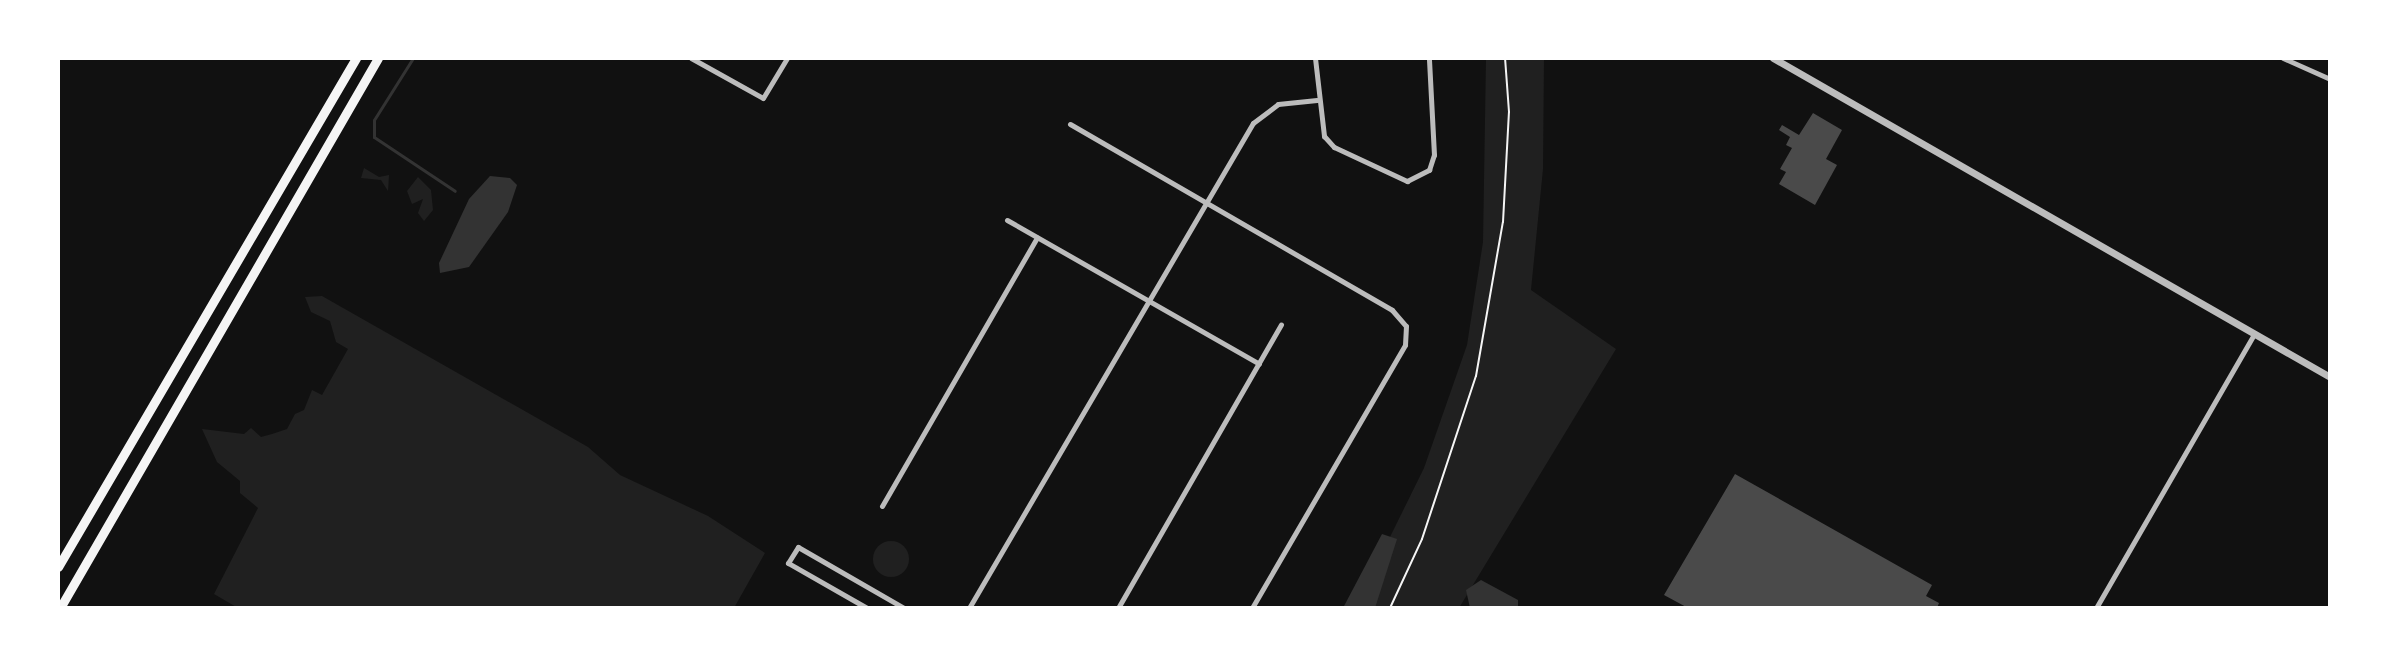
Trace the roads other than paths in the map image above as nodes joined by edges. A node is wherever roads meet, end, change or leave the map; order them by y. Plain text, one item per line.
1 (356, 58) edge
2 (378, 58) edge
3 (691, 58) edge
4 (787, 58) edge
5 (1315, 58) edge
6 (1429, 58) edge
7 (1773, 58) edge
8 (2283, 58) edge
9 (2330, 79) edge
10 (1317, 100) junction
11 (1070, 124) dead end
12 (1207, 201) junction
13 (1007, 220) dead end
14 (1037, 237) junction
15 (233, 269) junction
16 (248, 279) junction
17 (1149, 299) junction
18 (1281, 325) dead end
19 (2254, 334) junction
20 (1259, 364) junction
21 (2330, 377) edge
22 (882, 506) dead end
23 (58, 567) edge
24 (60, 608) edge
25 (867, 608) edge
26 (904, 608) edge
27 (969, 608) edge
28 (1118, 608) edge
29 (1252, 608) edge
30 (2096, 608) edge

1 - 15 main road
2 - 16 main road
3 - 4 street
5 - 10 street
6 - 10 street
7 - 19 street
8 - 9 street
10 - 12 street
11 - 12 street
12 - 17 street
12 - 29 street
13 - 14 street
14 - 17 street
14 - 22 street
15 - 16 main road
15 - 23 main road
16 - 24 main road
17 - 20 street
17 - 27 street
18 - 20 street
19 - 21 street
19 - 30 street
20 - 28 street
25 - 26 street

